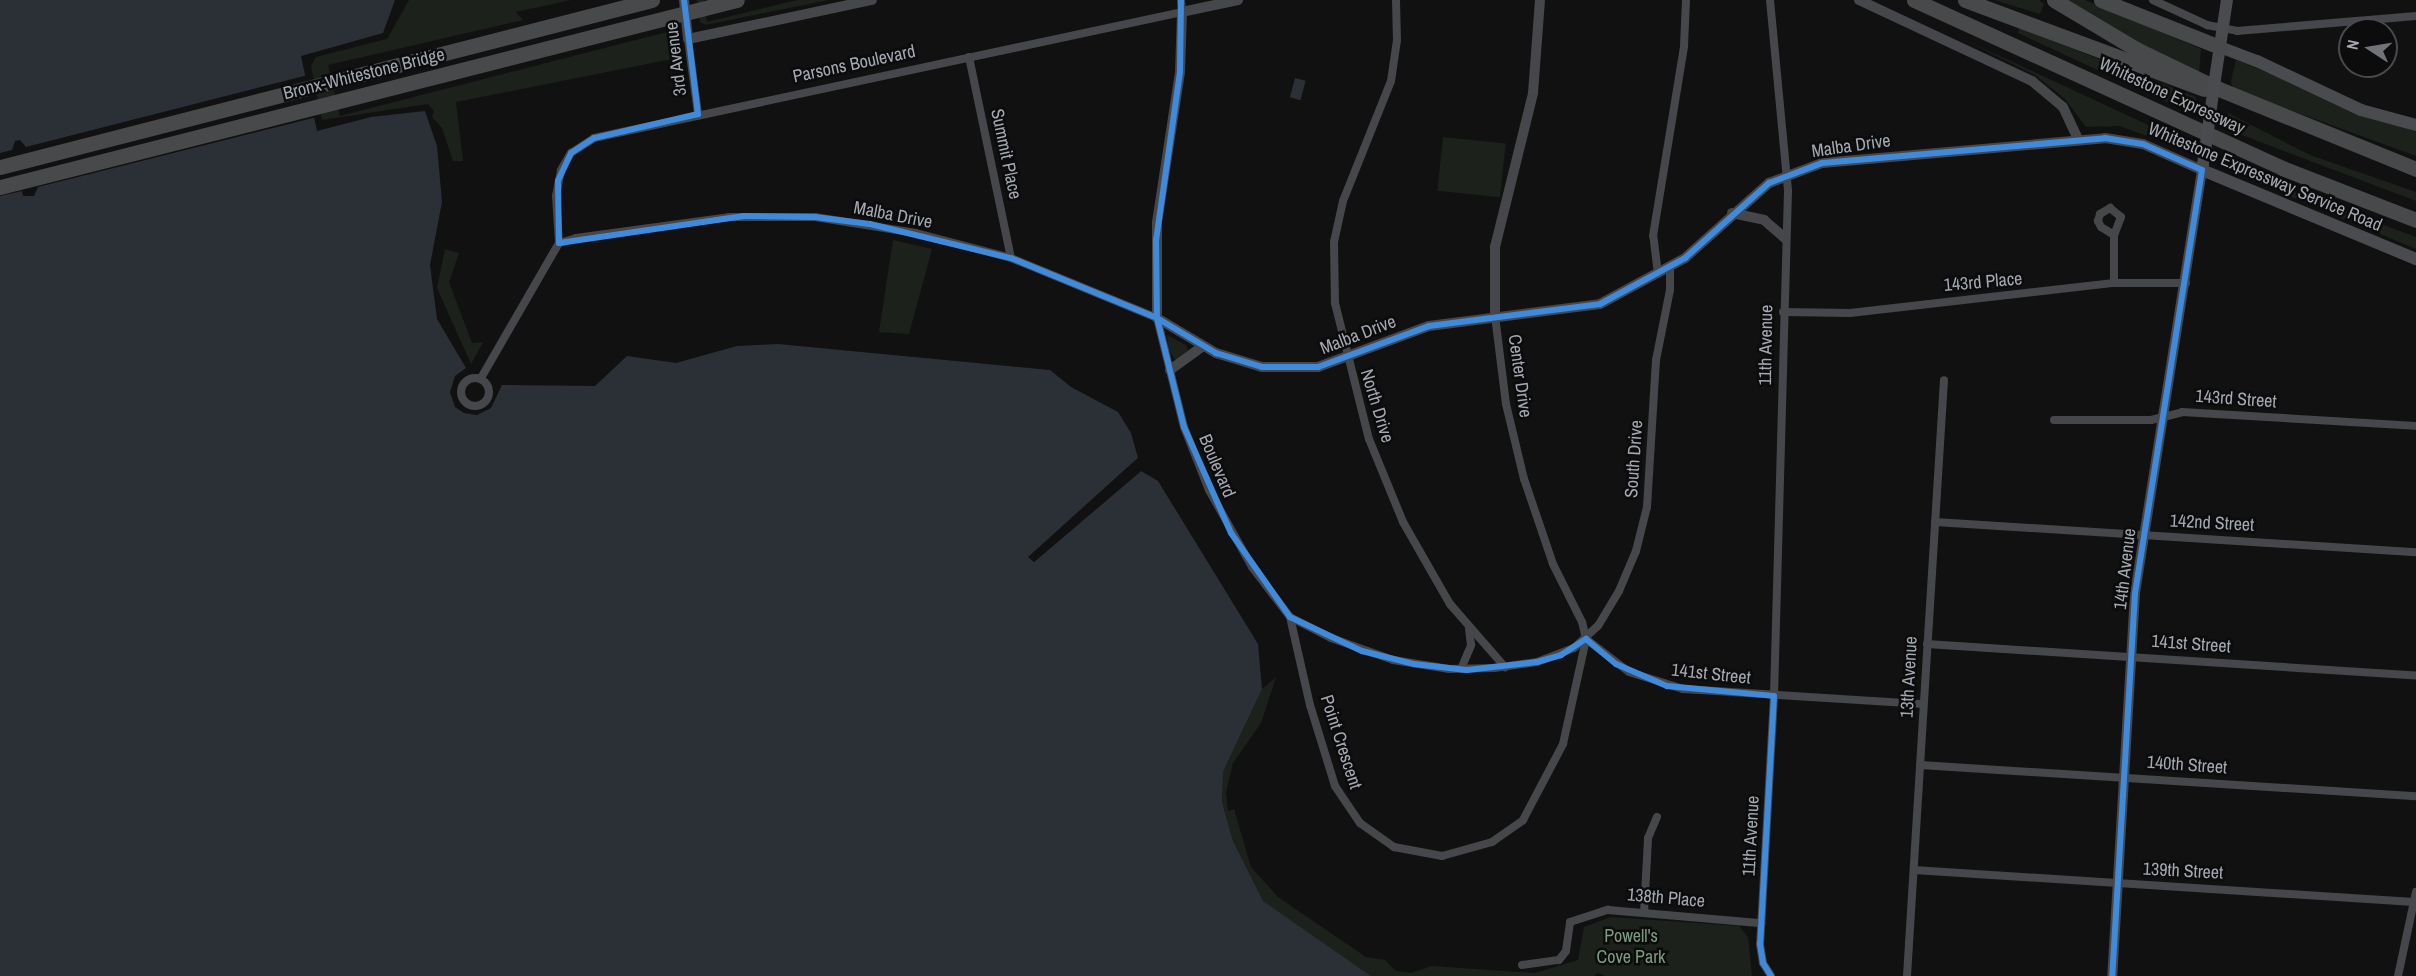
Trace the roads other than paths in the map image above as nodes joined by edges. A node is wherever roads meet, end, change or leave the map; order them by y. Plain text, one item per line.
1 (652, 0) edge
2 (684, 0) edge
3 (737, 0) edge
4 (872, 0) edge
5 (1181, 0) edge
6 (1239, 0) edge
7 (1396, 0) edge
8 (1540, 0) edge
9 (1686, 0) edge
10 (1770, 0) edge
11 (1859, 0) edge
12 (1914, 0) edge
13 (1932, 0) edge
14 (1965, 0) edge
15 (2054, 0) edge
16 (2101, 0) edge
17 (2153, 0) edge
18 (2227, 0) edge
19 (1182, 12) junction
20 (2416, 16) edge
21 (2222, 29) junction
22 (688, 39) junction
23 (2220, 47) junction
24 (969, 57) junction
25 (2043, 57) junction
26 (2247, 101) junction
27 (698, 114) junction
28 (2416, 125) edge
29 (2078, 139) junction
30 (0, 167) edge
31 (2416, 169) edge
32 (2202, 170) junction
33 (1787, 174) junction
34 (0, 186) edge
35 (1732, 213) junction
36 (2416, 220) edge
37 (2114, 235) dead end
38 (1785, 238) junction
39 (559, 243) junction
40 (1011, 258) junction
41 (2416, 259) edge
42 (1670, 267) junction
43 (1658, 274) junction
44 (2114, 283) junction
45 (2186, 283) junction
46 (1783, 312) junction
47 (1495, 316) junction
48 (1157, 318) junction
49 (1203, 346) junction
50 (1346, 358) junction
51 (1170, 370) junction
52 (481, 378) dead end
53 (1944, 380) dead end
54 (2164, 416) junction
55 (2054, 420) dead end
56 (2416, 426) edge
57 (1935, 522) junction
58 (2144, 535) junction
59 (2416, 552) edge
60 (1290, 617) junction
61 (1469, 629) junction
62 (1586, 639) junction
63 (1927, 644) junction
64 (2132, 656) junction
65 (1505, 667) junction
66 (1461, 669) junction
67 (2416, 676) edge
68 (1774, 696) junction
69 (1924, 704) junction
70 (1920, 765) junction
71 (2124, 778) junction
72 (2416, 796) edge
73 (1657, 817) dead end
74 (1914, 870) junction
75 (2118, 884) junction
76 (2416, 892) edge
77 (2414, 902) junction
78 (1644, 913) junction
79 (1761, 923) junction
80 (1522, 965) dead end
81 (1771, 976) edge
82 (1907, 976) edge
83 (2112, 976) edge
84 (2398, 976) edge

1 - 30 highway, Bronx-Whitestone Bridge
2 - 22 street, 3rd Avenue
3 - 34 highway, Bronx-Whitestone Bridge, bridge
4 - 22 street
5 - 19 street, Boulevard
6 - 19 street, Parsons Boulevard
7 - 50 street, North Drive
8 - 47 street, Center Drive
9 - 43 street
10 - 33 street, 11th Avenue
11 - 29 street
12 - 25 highway, Whitestone Expressway
13 - 25 highway
14 - 26 highway
15 - 26 highway, Whitestone Expressway
16 - 23 highway
17 - 21 street
18 - 21 main road, 14th Avenue
19 - 24 street, Parsons Boulevard
19 - 48 street, Boulevard
20 - 21 street
21 - 23 main road, 14th Avenue
22 - 27 street, 3rd Avenue
23 - 28 main road
23 - 32 main road, 14th Avenue, bridge
24 - 27 street, Parsons Boulevard
24 - 40 street, Summit Place
25 - 36 highway, Whitestone Expressway
26 - 31 highway, Whitestone Expressway
27 - 39 street, Parsons Boulevard
29 - 32 street, Whitestone Expressway Service Road
29 - 33 street, Malba Drive
32 - 41 main road, Whitestone Expressway Service Road
32 - 45 street, 14th Avenue
33 - 35 street, Malba Drive
33 - 38 street, 11th Avenue
35 - 38 street
35 - 42 street, Malba Drive
37 - 44 street
38 - 46 street, 11th Avenue
39 - 40 street, Malba Drive
39 - 52 street
40 - 48 street, Malba Drive
42 - 43 street, Malba Drive
42 - 62 street, South Drive
43 - 47 street, Malba Drive
44 - 45 street, 143rd Place
44 - 46 street, 143rd Place
45 - 54 street, 14th Avenue
46 - 68 street, 11th Avenue
47 - 50 street, Malba Drive
47 - 62 street, Center Drive
48 - 49 street, Malba Drive
48 - 51 street, Boulevard
49 - 50 street, Malba Drive
49 - 51 street
50 - 61 street, North Drive
51 - 60 street, Boulevard
53 - 57 street, 13th Avenue
54 - 55 street, 143rd Street
54 - 56 street, 143rd Street
54 - 58 street, 14th Avenue
57 - 58 street, 142nd Street
57 - 63 street, 13th Avenue
58 - 59 street, 142nd Street
58 - 64 street, 14th Avenue
60 - 62 street, Point Crescent
60 - 66 street, Boulevard
61 - 65 street, North Drive
61 - 66 street
62 - 65 street, Boulevard
62 - 68 street, 141st Street
63 - 64 street, 141st Street
63 - 69 street, 13th Avenue
64 - 67 street, 141st Street
64 - 71 street, 14th Avenue
65 - 66 street, Boulevard
68 - 69 street, 141st Street
68 - 79 street, 11th Avenue
69 - 70 street, 13th Avenue
70 - 71 street, 140th Street
70 - 74 street, 13th Avenue
71 - 72 street, 140th Street
71 - 75 street, 14th Avenue
73 - 78 street
74 - 75 street, 139th Street
74 - 82 street, 13th Avenue
75 - 77 street, 139th Street
75 - 83 street, 14th Avenue
76 - 77 street
77 - 84 street
78 - 79 street, 138th Place
78 - 80 street, 138th Place
79 - 81 street, 11th Avenue

